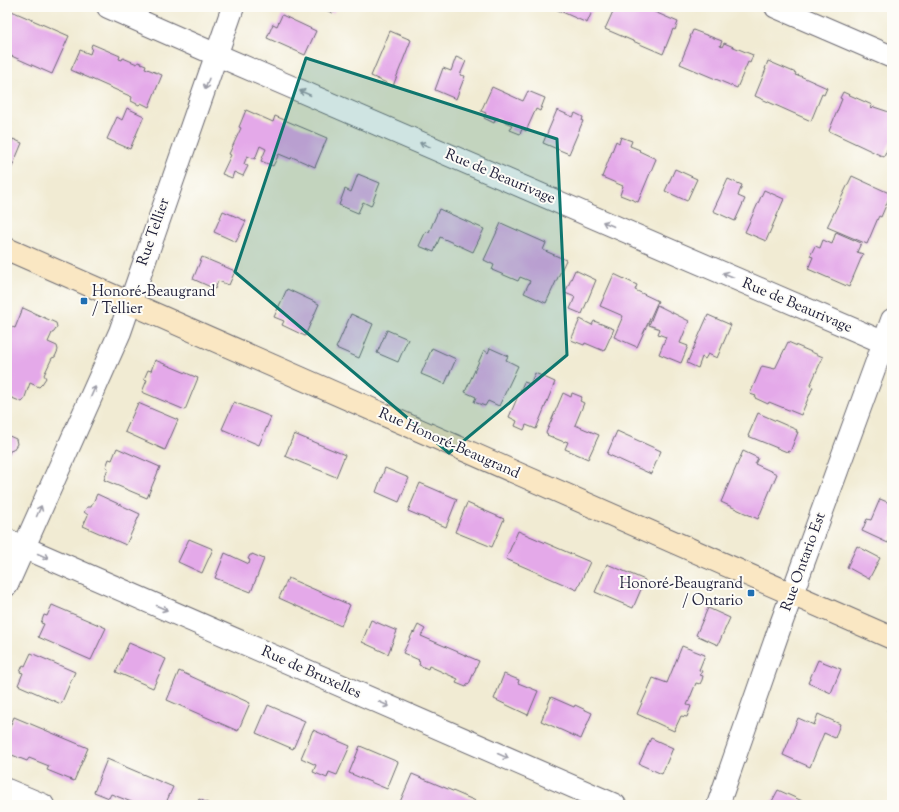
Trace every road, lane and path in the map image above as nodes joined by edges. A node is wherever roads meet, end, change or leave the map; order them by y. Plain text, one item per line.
1 (108, 7) edge
2 (233, 7) edge
3 (776, 7) edge
4 (217, 55) junction
5 (892, 57) edge
6 (7, 249) edge
7 (130, 302) junction
8 (892, 320) edge
9 (888, 345) edge
10 (15, 544) edge
11 (7, 585) edge
12 (792, 594) junction
13 (892, 638) edge
14 (7, 790) edge
15 (43, 805) edge
16 (615, 805) edge
17 (718, 805) edge

1 - 4 street, Rue de Beaurivage
2 - 4 street, Rue Tellier
3 - 5 street
4 -> 7 street, Rue Tellier
9 -> 4 street, Rue de Beaurivage
6 - 7 street, Rue Honoré-Beaugrand
10 -> 7 street, Rue Tellier
7 - 12 street, Rue Honoré-Beaugrand
8 - 9 street, Rue Ontario Est
9 - 12 street, Rue Ontario Est
10 - 11 street, Rue Tellier
10 -> 16 street, Rue de Bruxelles
12 - 13 street, Rue Honoré-Beaugrand
12 - 17 street, Rue Ontario Est
14 - 15 street

